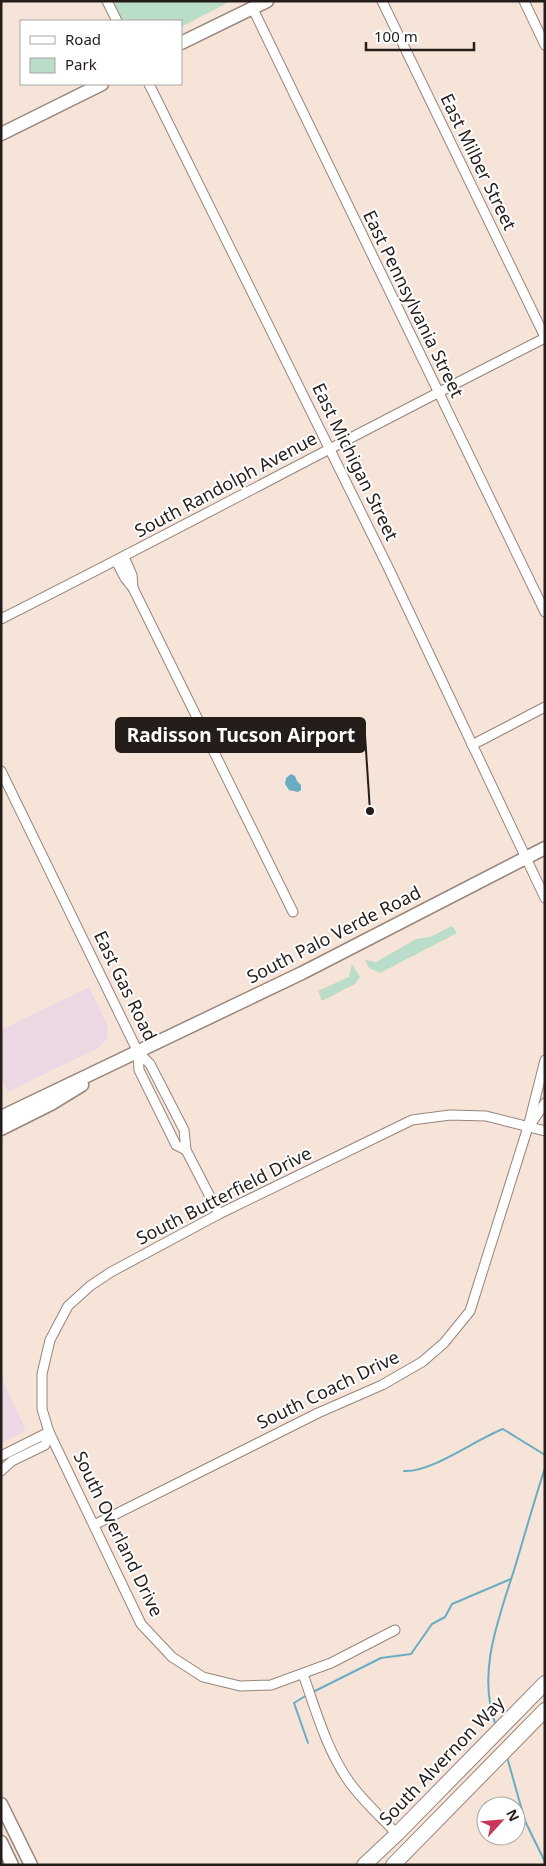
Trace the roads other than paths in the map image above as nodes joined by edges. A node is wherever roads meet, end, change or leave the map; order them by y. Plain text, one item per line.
1 (107, 1) edge
2 (267, 1) edge
3 (382, 1) edge
4 (524, 1) edge
5 (253, 9) junction
6 (116, 20) edge
7 (182, 44) edge
8 (545, 45) edge
9 (100, 85) edge
10 (149, 85) edge
11 (1, 134) edge
12 (545, 338) edge
13 (437, 393) junction
14 (331, 449) junction
15 (120, 559) junction
16 (545, 612) edge
17 (1, 619) edge
18 (545, 707) edge
19 (472, 745) junction
20 (1, 771) edge
21 (545, 848) edge
22 (525, 858) junction
23 (545, 898) edge
24 (293, 912) dead end
25 (138, 1052) junction
26 (545, 1060) edge
27 (545, 1104) edge
28 (7, 1114) edge
29 (1, 1123) edge
30 (528, 1127) junction
31 (1, 1129) edge
32 (545, 1132) edge
33 (186, 1150) junction
34 (219, 1214) junction
35 (49, 1432) junction
36 (55, 1445) junction
37 (1, 1456) edge
38 (1, 1471) edge
39 (94, 1525) junction
40 (395, 1630) dead end
41 (304, 1674) junction
42 (545, 1683) edge
43 (545, 1710) edge
44 (1, 1804) edge
45 (397, 1834) junction
46 (22, 1846) junction
47 (5, 1854) edge
48 (30, 1865) edge
49 (364, 1865) edge
50 (392, 1865) edge

1 - 6 street
2 - 5 main road
3 - 12 street, East Milber Street
4 - 8 street
5 - 7 main road
5 - 13 street, East Pennsylvania Street
9 - 11 main road
10 - 14 street, East Michigan Street
12 - 13 street, South Randolph Avenue
13 - 14 street, South Randolph Avenue
13 - 16 street, East Pennsylvania Street
14 - 15 street, South Randolph Avenue
14 - 19 street, East Michigan Street
15 - 17 street, South Randolph Avenue
15 - 24 street
18 - 19 street
19 - 22 street, East Michigan Street
20 - 25 street, East Gas Road
21 - 22 main road, South Palo Verde Road
22 - 23 street
22 - 25 main road, South Palo Verde Road
25 - 28 main road, South Palo Verde Road
25 - 31 main road, South Palo Verde Road
25 - 33 street, East Gas Road
25 - 33 street
26 - 30 street, South Coach Drive
27 - 30 street, South Coach Drive
28 - 29 main road, South Palo Verde Road
30 - 32 street, South Butterfield Drive
30 - 34 street, South Butterfield Drive
30 - 39 street, South Coach Drive
33 - 34 street, East Gas Road
34 - 35 street, South Butterfield Drive
35 - 36 street, South Butterfield Drive
35 - 37 street
35 - 38 street
36 - 38 street
36 - 39 street, South Overland Drive
39 - 41 street, South Overland Drive
40 - 41 street, South Overland Drive
41 - 45 street
42 - 45 main road, South Alvernon Way
43 - 50 main road
44 - 46 main road
45 - 49 main road, South Alvernon Way
46 - 47 street
46 - 48 main road

